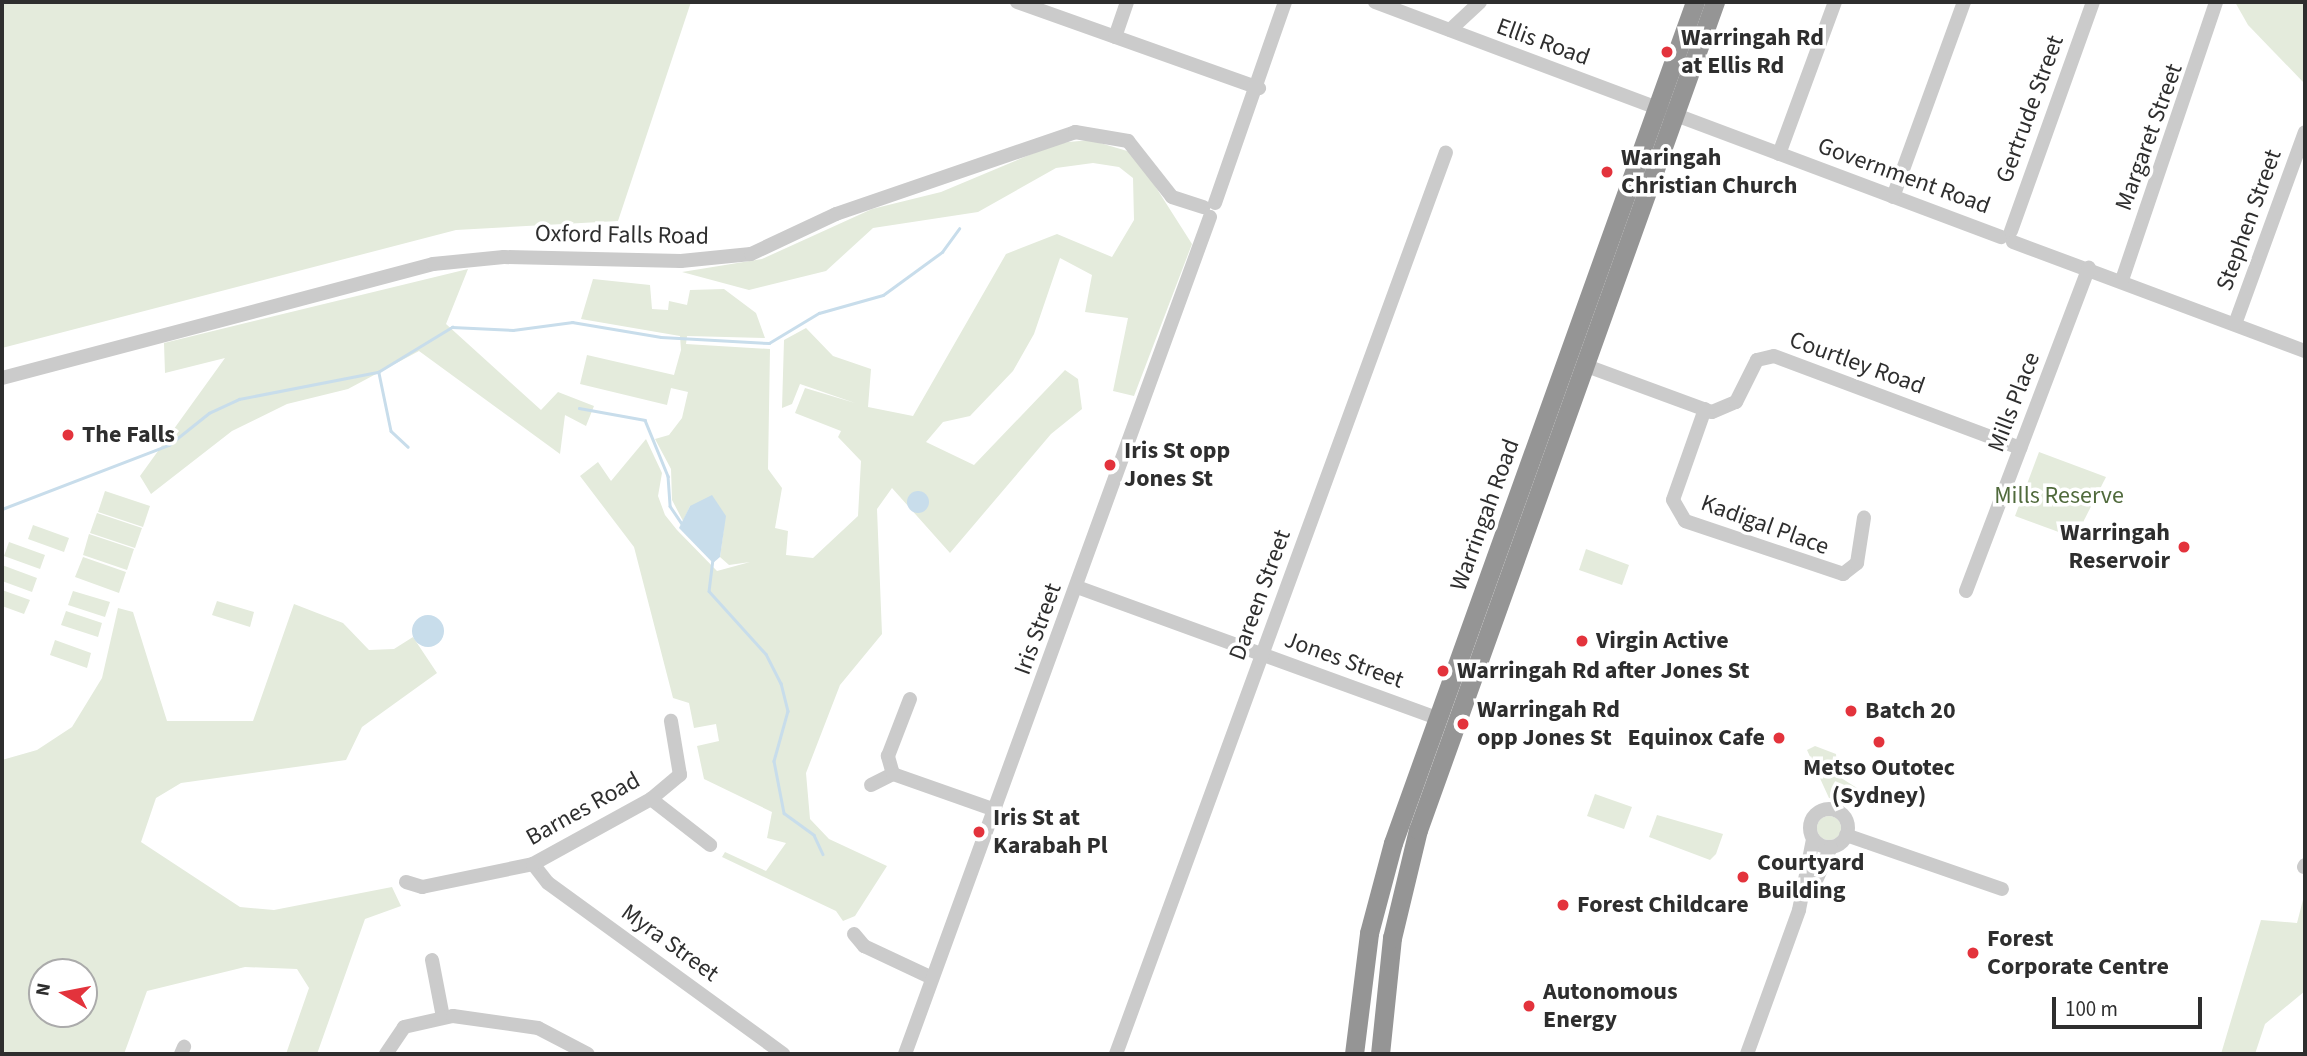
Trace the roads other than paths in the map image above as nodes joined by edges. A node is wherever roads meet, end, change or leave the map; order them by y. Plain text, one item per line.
1 (1017, 2) edge
2 (1127, 2) edge
3 (1285, 2) edge
4 (1375, 2) edge
5 (1480, 2) edge
6 (1695, 2) edge
7 (1715, 2) edge
8 (1835, 2) edge
9 (1964, 2) edge
10 (2093, 2) edge
11 (2217, 6) edge
12 (1450, 30) junction
13 (1115, 37) junction
14 (1259, 88) junction
15 (1665, 112) junction
16 (2305, 132) edge
17 (1446, 152) dead end
18 (1779, 154) junction
19 (1893, 197) junction
20 (1209, 209) junction
21 (2008, 237) junction
22 (2089, 268) junction
23 (2122, 279) junction
24 (2235, 324) junction
25 (2305, 351) edge
26 (1584, 365) junction
27 (2, 378) edge
28 (1705, 410) junction
29 (2020, 448) junction
30 (1864, 518) dead end
31 (1077, 587) junction
32 (1966, 591) dead end
33 (1262, 654) junction
34 (910, 699) dead end
35 (1437, 718) junction
36 (671, 720) dead end
37 (893, 774) junction
38 (871, 785) dead end
39 (651, 799) junction
40 (995, 810) junction
41 (1846, 835) junction
42 (1813, 839) junction
43 (710, 845) dead end
44 (1831, 847) junction
45 (533, 864) junction
46 (406, 882) dead end
47 (2001, 888) dead end
48 (1799, 909) junction
49 (854, 934) dead end
50 (432, 960) dead end
51 (932, 978) junction
52 (443, 1017) junction
53 (386, 1054) edge
54 (588, 1054) edge
55 (782, 1054) edge
56 (905, 1054) edge
57 (1116, 1054) edge
58 (1353, 1054) edge
59 (1380, 1054) edge
60 (1747, 1054) edge

1 - 13 street
2 - 13 street
3 - 14 street
4 - 12 street, Ellis Road
5 - 12 street
6 - 15 highway, Warringah Road
7 - 15 highway, Warringah Road
8 - 18 street
9 - 19 street
10 - 21 street, Gertrude Street
11 - 23 street, Margaret Street
12 - 15 street, Ellis Road
13 - 14 street
14 - 20 street
15 - 18 street, Government Road
15 - 26 highway, Warringah Road
15 - 35 highway, Warringah Road
16 - 24 street, Stephen Street
17 - 33 street, Dareen Street
18 - 19 street, Government Road
19 - 21 street, Government Road
20 - 27 street, Oxford Falls Road
20 - 31 street, Iris Street
21 - 22 street, Government Road
22 - 23 street, Government Road
22 - 29 street, Mills Place
23 - 24 street, Government Road
24 - 25 street, Government Road
26 - 28 street
26 - 59 highway, Warringah Road
28 - 29 street, Courtley Road
28 - 30 street, Kadigal Place
29 - 32 street, Mills Place
31 - 33 street, Jones Street
31 - 40 street, Iris Street
33 - 35 street, Jones Street
33 - 57 street, Dareen Street
34 - 37 street
35 - 58 highway, Warringah Road
36 - 39 street, Barnes Road
37 - 38 street
37 - 40 street
39 - 43 street
39 - 45 street, Barnes Road
40 - 51 street, Iris Street
41 - 42 street
41 - 44 street
41 - 47 street
42 - 44 street
42 - 48 street
44 - 48 street
45 - 46 street, Barnes Road
45 - 55 street, Myra Street
48 - 60 street
49 - 51 street
50 - 52 street
51 - 56 street, Iris Street
52 - 53 street
52 - 54 street

